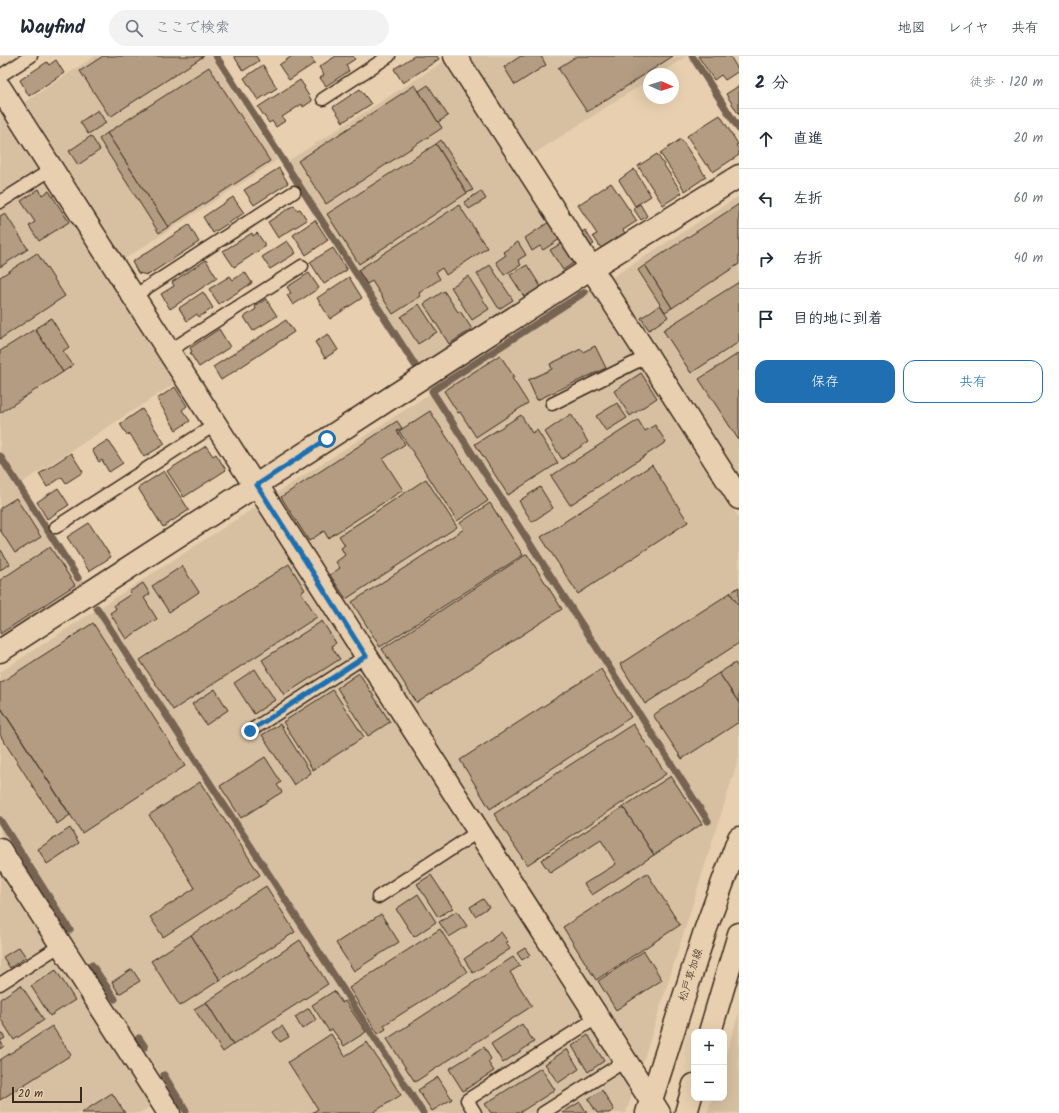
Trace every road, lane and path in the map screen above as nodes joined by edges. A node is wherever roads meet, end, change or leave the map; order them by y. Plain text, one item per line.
1 (31, 56) edge
2 (390, 56) edge
3 (455, 56) edge
4 (0, 76) edge
5 (0, 88) edge
6 (323, 99) dead end
7 (52, 169) junction
8 (739, 176) edge
9 (294, 192) dead end
10 (0, 202) edge
11 (302, 266) dead end
12 (591, 268) junction
13 (134, 296) junction
14 (169, 351) junction
15 (648, 356) junction
16 (552, 404) dead end
17 (216, 424) junction
18 (256, 486) junction
19 (739, 498) edge
20 (56, 528) dead end
21 (0, 651) edge
22 (366, 656) junction
23 (250, 731) dead end
24 (479, 832) junction
25 (739, 838) edge
26 (0, 850) edge
27 (378, 897) dead end
28 (739, 934) edge
29 (61, 945) junction
30 (0, 984) edge
31 (598, 1017) junction
32 (711, 1029) edge
33 (625, 1060) junction
34 (691, 1096) edge
35 (652, 1109) edge
36 (169, 1113) edge
37 (475, 1113) edge
38 (542, 1113) edge
39 (686, 1113) edge

1 - 4 lane
2 - 6 lane
3 - 12 street
5 - 7 street
7 - 10 lane
7 - 13 street
8 - 12 street
9 - 13 lane
11 - 14 lane
12 - 15 street
12 - 18 street
13 - 14 street
14 - 17 street
15 - 16 lane
15 - 19 street
17 - 18 street
17 - 20 lane
18 - 21 street
18 - 22 street
22 - 23 lane
22 - 24 street
24 - 27 lane
24 - 31 street
25 - 35 street, 松戸草加線
26 - 29 street
28 - 32 street
29 - 30 lane
29 - 36 street
31 - 33 street
31 - 37 lane
33 - 35 street
33 - 38 lane
34 - 39 street

